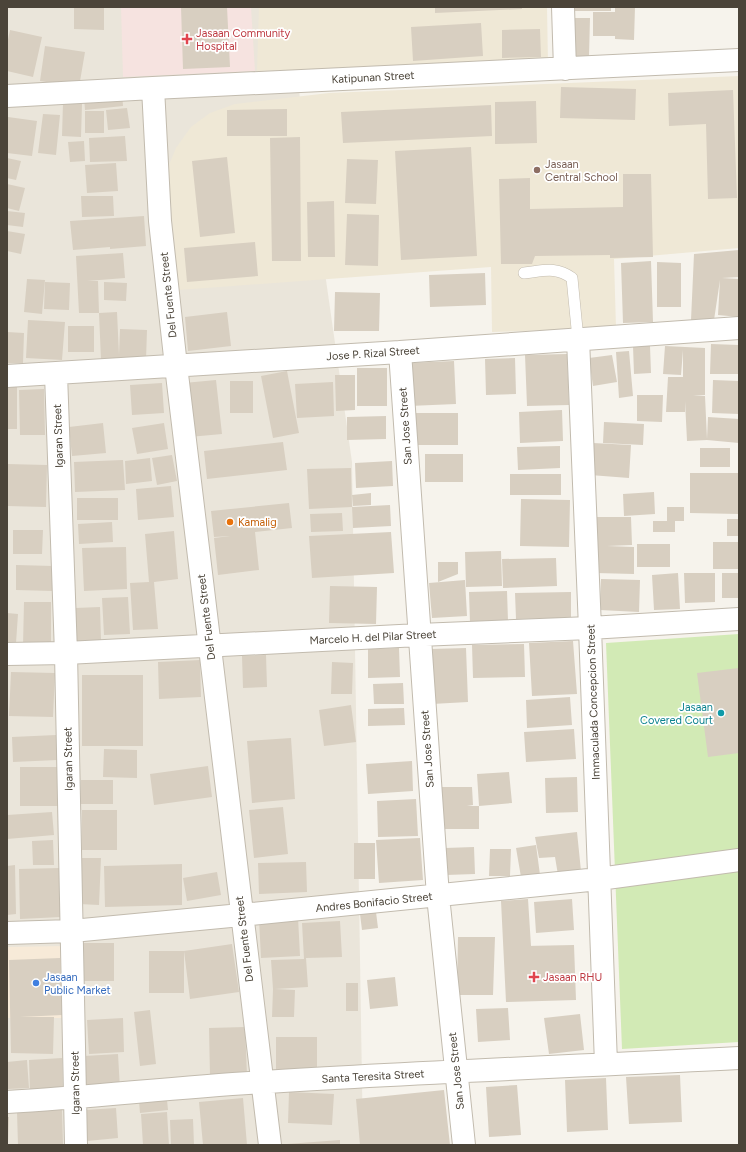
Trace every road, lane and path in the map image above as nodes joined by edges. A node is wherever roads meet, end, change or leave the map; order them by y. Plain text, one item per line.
1 (563, 7) edge
2 (739, 60) edge
3 (565, 69) junction
4 (152, 88) junction
5 (7, 96) edge
6 (524, 273) dead end
7 (739, 328) edge
8 (578, 339) junction
9 (400, 352) junction
10 (176, 366) junction
11 (56, 374) junction
12 (7, 376) edge
13 (739, 618) edge
14 (590, 628) junction
15 (420, 635) junction
16 (209, 646) junction
17 (66, 653) junction
18 (7, 654) edge
19 (739, 860) edge
20 (599, 879) junction
21 (438, 896) junction
22 (241, 915) junction
23 (72, 931) junction
24 (7, 933) edge
25 (739, 1058) edge
26 (606, 1064) junction
27 (456, 1071) junction
28 (262, 1082) junction
29 (75, 1098) junction
30 (7, 1102) edge
31 (76, 1145) edge
32 (270, 1145) edge
33 (464, 1145) edge

1 - 3 street
2 - 3 street, Katipunan Street
3 - 4 street, Katipunan Street
4 - 5 street, Katipunan Street
4 - 10 street, Del Fuente Street
6 - 8 lane
7 - 8 street, Jose P. Rizal Street
8 - 9 street, Jose P. Rizal Street
8 - 14 street, Immaculada Concepcion Street
9 - 10 street, Jose P. Rizal Street
9 - 15 street, San Jose Street
10 - 11 street, Jose P. Rizal Street
10 - 16 street, Del Fuente Street
11 - 12 street, Jose P. Rizal Street
11 - 17 street, Igaran Street
13 - 14 street, Marcelo H. del Pilar Street
14 - 15 street, Marcelo H. del Pilar Street
14 - 20 street, Immaculada Concepcion Street
15 - 16 street, Marcelo H. del Pilar Street
15 - 21 street, San Jose Street
16 - 17 street, Marcelo H. del Pilar Street
16 - 22 street, Del Fuente Street
17 - 18 street, Marcelo H. del Pilar Street
17 - 23 street, Igaran Street
19 - 20 street, Andres Bonifacio Street
20 - 21 street, Andres Bonifacio Street
20 - 26 street, Immaculada Concepcion Street
21 - 22 street, Andres Bonifacio Street
21 - 27 street, San Jose Street
22 - 23 street, Andres Bonifacio Street
22 - 28 street, Del Fuente Street
23 - 24 street, Andres Bonifacio Street
23 - 29 street, Igaran Street
25 - 26 street, Santa Teresita Street
26 - 27 street, Santa Teresita Street
27 - 28 street, Santa Teresita Street
27 - 33 street, San Jose Street
28 - 29 street, Santa Teresita Street
28 - 32 street, Del Fuente Street
29 - 30 street, Santa Teresita Street
29 - 31 street, Igaran Street

